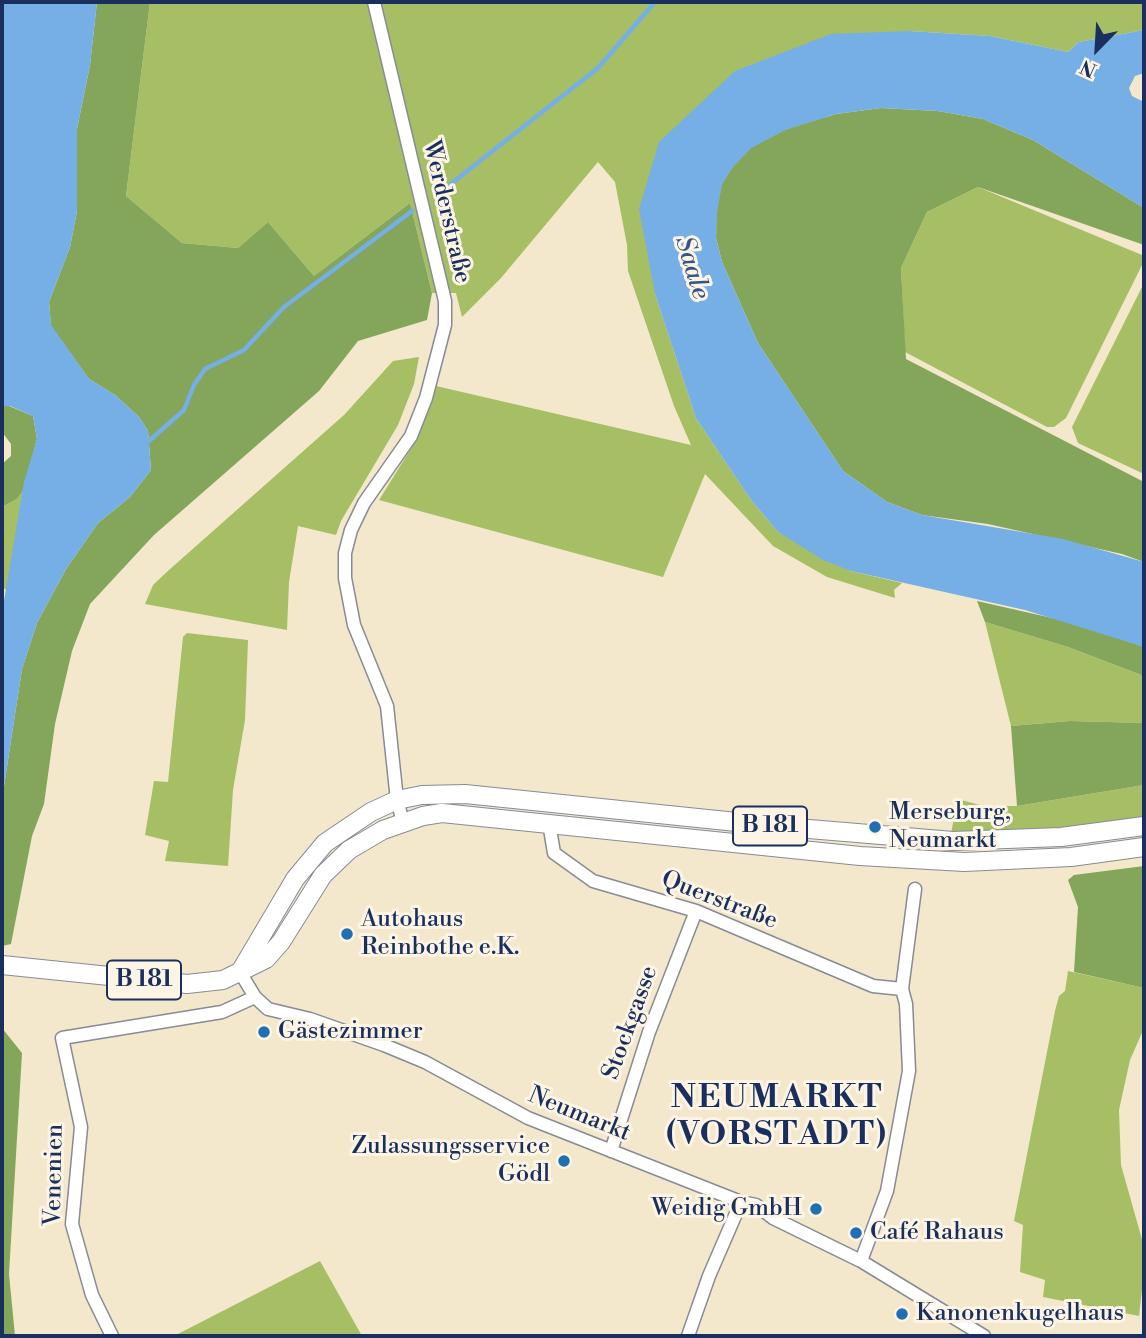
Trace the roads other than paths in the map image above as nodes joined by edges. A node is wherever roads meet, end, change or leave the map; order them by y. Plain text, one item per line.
1 (374, 2) edge
2 (397, 800) junction
3 (403, 822) junction
4 (549, 823) junction
5 (1144, 826) edge
6 (1144, 847) edge
7 (915, 889) dead end
8 (696, 911) junction
9 (2, 965) edge
10 (240, 972) junction
11 (902, 989) junction
12 (255, 998) junction
13 (611, 1151) junction
14 (741, 1202) junction
15 (861, 1261) junction
16 (112, 1336) edge
17 (688, 1336) edge
18 (984, 1336) edge

1 - 2 street, Werderstraße
2 - 3 street, Werderstraße
2 - 5 main road, B 181
2 - 10 main road, B 181
3 - 4 main road, B 181
3 - 10 main road, B 181
4 - 6 main road, B 181
4 - 8 street, Querstraße
7 - 11 street
8 - 11 street, Querstraße
8 - 13 street, Stockgasse
9 - 10 main road, B 181
10 - 12 street
11 - 15 street
12 - 13 street, Neumarkt
12 - 16 street, Venenien
13 - 14 street, Neumarkt
14 - 15 street, Neumarkt
14 - 17 street
15 - 18 street, Neumarkt

